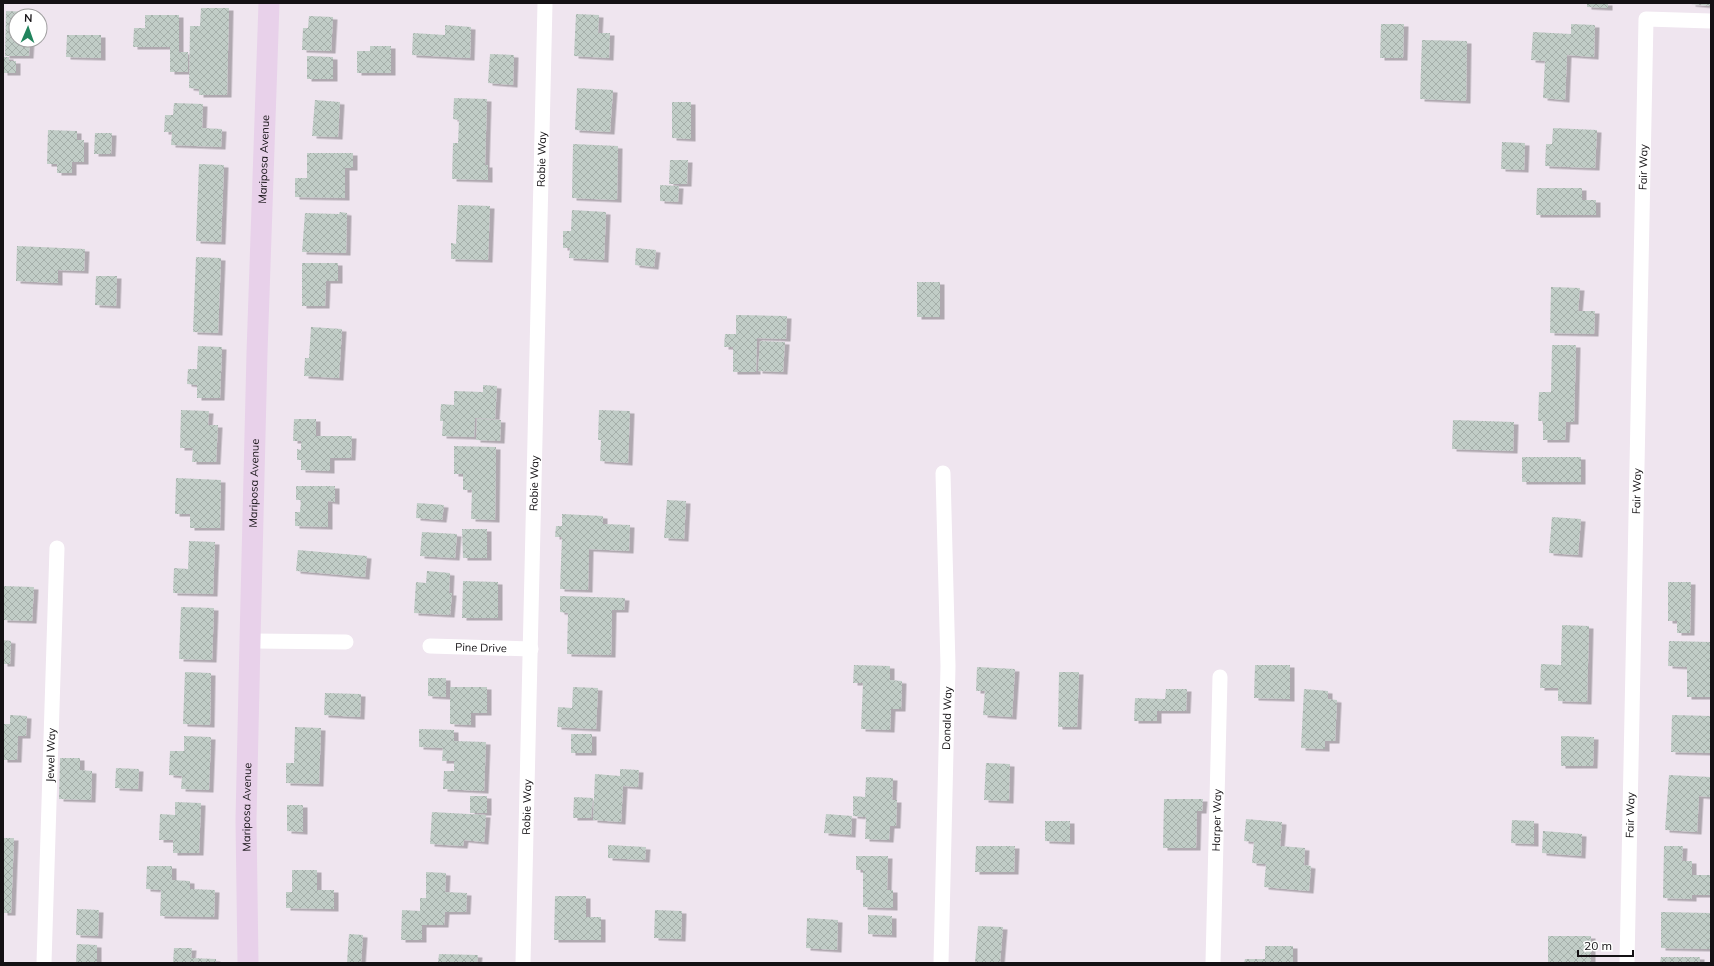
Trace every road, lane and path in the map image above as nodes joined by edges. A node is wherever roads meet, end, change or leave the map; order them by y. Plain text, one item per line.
1 (269, 3) edge
2 (545, 3) edge
3 (1711, 20) edge
4 (943, 473) dead end
5 (57, 548) dead end
6 (250, 641) junction
7 (346, 642) dead end
8 (430, 646) dead end
9 (531, 649) junction
10 (1220, 677) dead end
11 (44, 963) edge
12 (248, 963) edge
13 (524, 963) edge
14 (941, 963) edge
15 (1213, 963) edge
16 (1627, 963) edge

1 - 6 street, Mariposa Avenue
2 - 9 street, Robie Way
3 - 16 street, Fair Way
4 - 14 street, Donald Way
5 - 11 street, Jewel Way
6 - 7 street
6 - 12 street, Mariposa Avenue
8 - 9 street, Pine Drive
9 - 13 street, Robie Way
10 - 15 street, Harper Way

